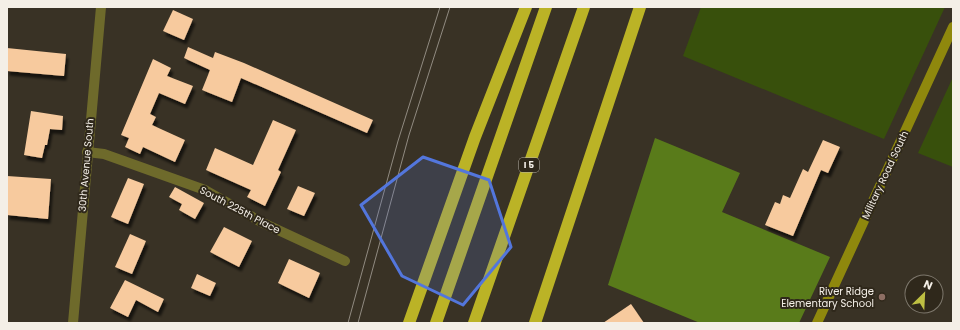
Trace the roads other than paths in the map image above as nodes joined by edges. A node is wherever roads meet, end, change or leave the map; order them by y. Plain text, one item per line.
1 (101, 7) edge
2 (526, 7) edge
3 (546, 7) edge
4 (584, 7) edge
5 (640, 7) edge
6 (953, 28) edge
7 (87, 152) junction
8 (345, 262) dead end
9 (73, 323) edge
10 (409, 323) edge
11 (436, 323) edge
12 (474, 323) edge
13 (535, 323) edge
14 (817, 323) edge

1 - 7 street, 30th Avenue South
2 - 10 highway
3 - 11 highway
4 - 12 highway, I 5
5 - 13 highway
6 - 14 main road, Military Road South
7 - 8 street, South 225th Place
7 - 9 street, 30th Avenue South

